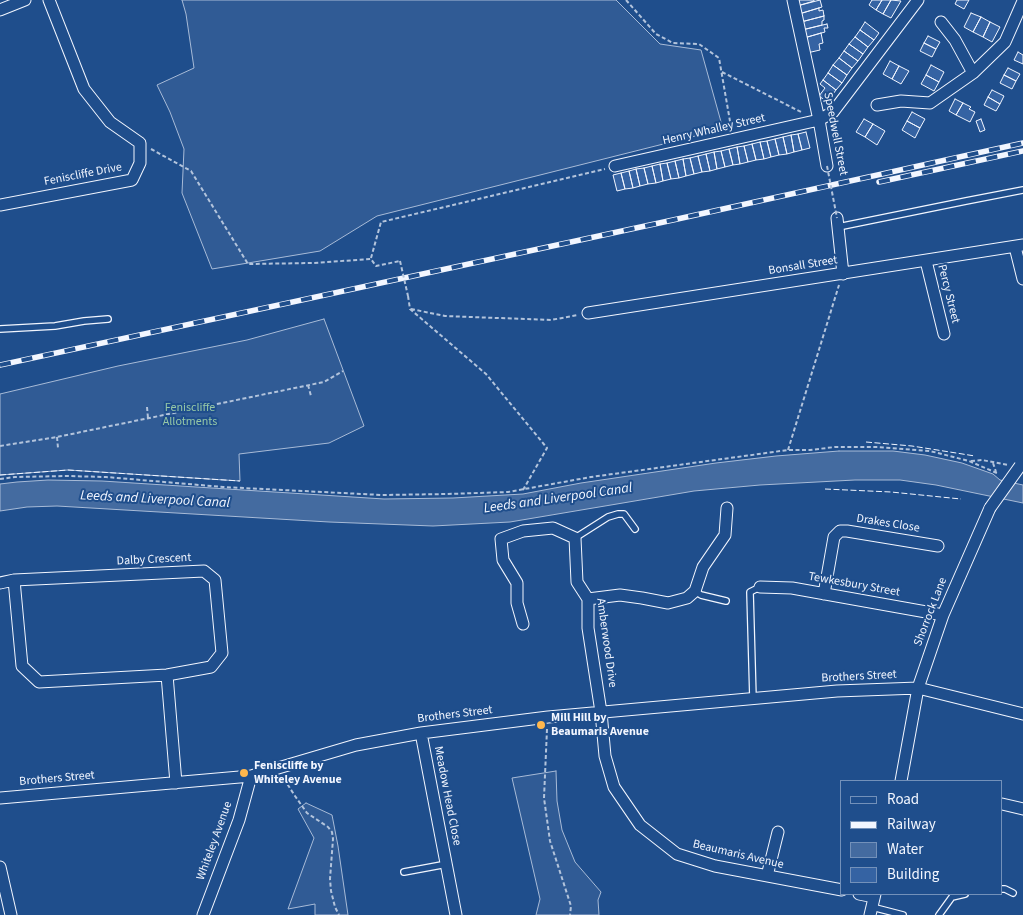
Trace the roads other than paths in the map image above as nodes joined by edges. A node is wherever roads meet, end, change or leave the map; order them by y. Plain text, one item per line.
1 (25, 0) edge
2 (49, 0) edge
3 (793, 0) edge
4 (918, 0) edge
5 (1023, 1) edge
6 (0, 10) edge
7 (941, 22) dead end
8 (973, 73) junction
9 (877, 105) dead end
10 (819, 120) junction
11 (614, 166) road end
12 (827, 166) road end
13 (1023, 190) edge
14 (0, 205) edge
15 (838, 222) joint
16 (1019, 246) edge
17 (926, 261) junction
18 (843, 274) junction
19 (1023, 279) edge
20 (588, 314) road end
21 (108, 319) dead end
22 (0, 330) edge
23 (944, 334) dead end
24 (1022, 465) edge
25 (727, 508) dead end
26 (635, 529) dead end
27 (575, 538) junction
28 (938, 546) dead end
29 (14, 580) junction
30 (0, 583) edge
31 (760, 586) joint
32 (694, 591) junction
33 (824, 594) junction
34 (588, 599) junction
35 (726, 601) dead end
36 (942, 615) junction
37 (523, 624) dead end
38 (167, 675) junction
39 (918, 688) junction
40 (753, 699) junction
41 (601, 712) junction
42 (1023, 714) edge
43 (421, 732) junction
44 (251, 776) junction
45 (901, 780) edge
46 (176, 783) junction
47 (0, 798) edge
48 (1003, 804) edge
49 (1023, 809) edge
50 (778, 832) dead end
51 (446, 864) junction
52 (0, 866) edge
53 (404, 872) dead end
54 (767, 876) junction
55 (1003, 889) edge
56 (840, 890) edge
57 (1013, 893) dead end
58 (861, 895) edge
59 (961, 895) edge
60 (873, 903) edge
61 (11, 915) edge
62 (203, 915) edge
63 (456, 915) edge
64 (904, 915) edge
65 (938, 915) edge

1 - 6 street
2 - 14 street, Feniscliffe Drive
3 - 10 street, Speedwell Street
4 - 10 street
5 - 8 street
7 - 8 street
8 - 9 street
10 - 11 street, Henry Whalley Street
10 - 12 street, Speedwell Street
13 - 15 lane
15 - 18 street
16 - 17 street, Bonsall Street
16 - 19 street
17 - 18 street, Bonsall Street
17 - 23 street, Percy Street
18 - 20 street, Bonsall Street
21 - 22 lane
24 - 36 street, Shorrock Lane, bridge
25 - 32 street
26 - 27 lane
27 - 34 street, Amberwood Drive
27 - 37 street
28 - 33 street, Drakes Close
29 - 30 street, Dalby Crescent
29 - 38 street, Dalby Crescent
29 - 38 street, Dalby Crescent
31 - 33 street, Tewkesbury Street
31 - 40 lane
32 - 34 street
32 - 35 lane
33 - 36 street, Tewkesbury Street
34 - 41 street, Amberwood Drive
36 - 39 street, Shorrock Lane
38 - 46 street
39 - 40 street, Brothers Street
39 - 42 street, Brothers Street
39 - 45 street, Shorrock Lane
40 - 41 street, Brothers Street
41 - 43 street, Brothers Street
41 - 54 street, Beaumaris Avenue
43 - 44 street, Brothers Street
43 - 51 street, Meadow Head Close
44 - 46 street, Brothers Street
44 - 62 street, Whiteley Avenue
46 - 47 street, Brothers Street
48 - 49 street
50 - 54 street
51 - 53 lane, Meadow Head Close
51 - 63 street, Meadow Head Close
52 - 61 street
54 - 56 street, Beaumaris Avenue
55 - 57 lane
58 - 60 street
59 - 65 lane
60 - 64 lane

